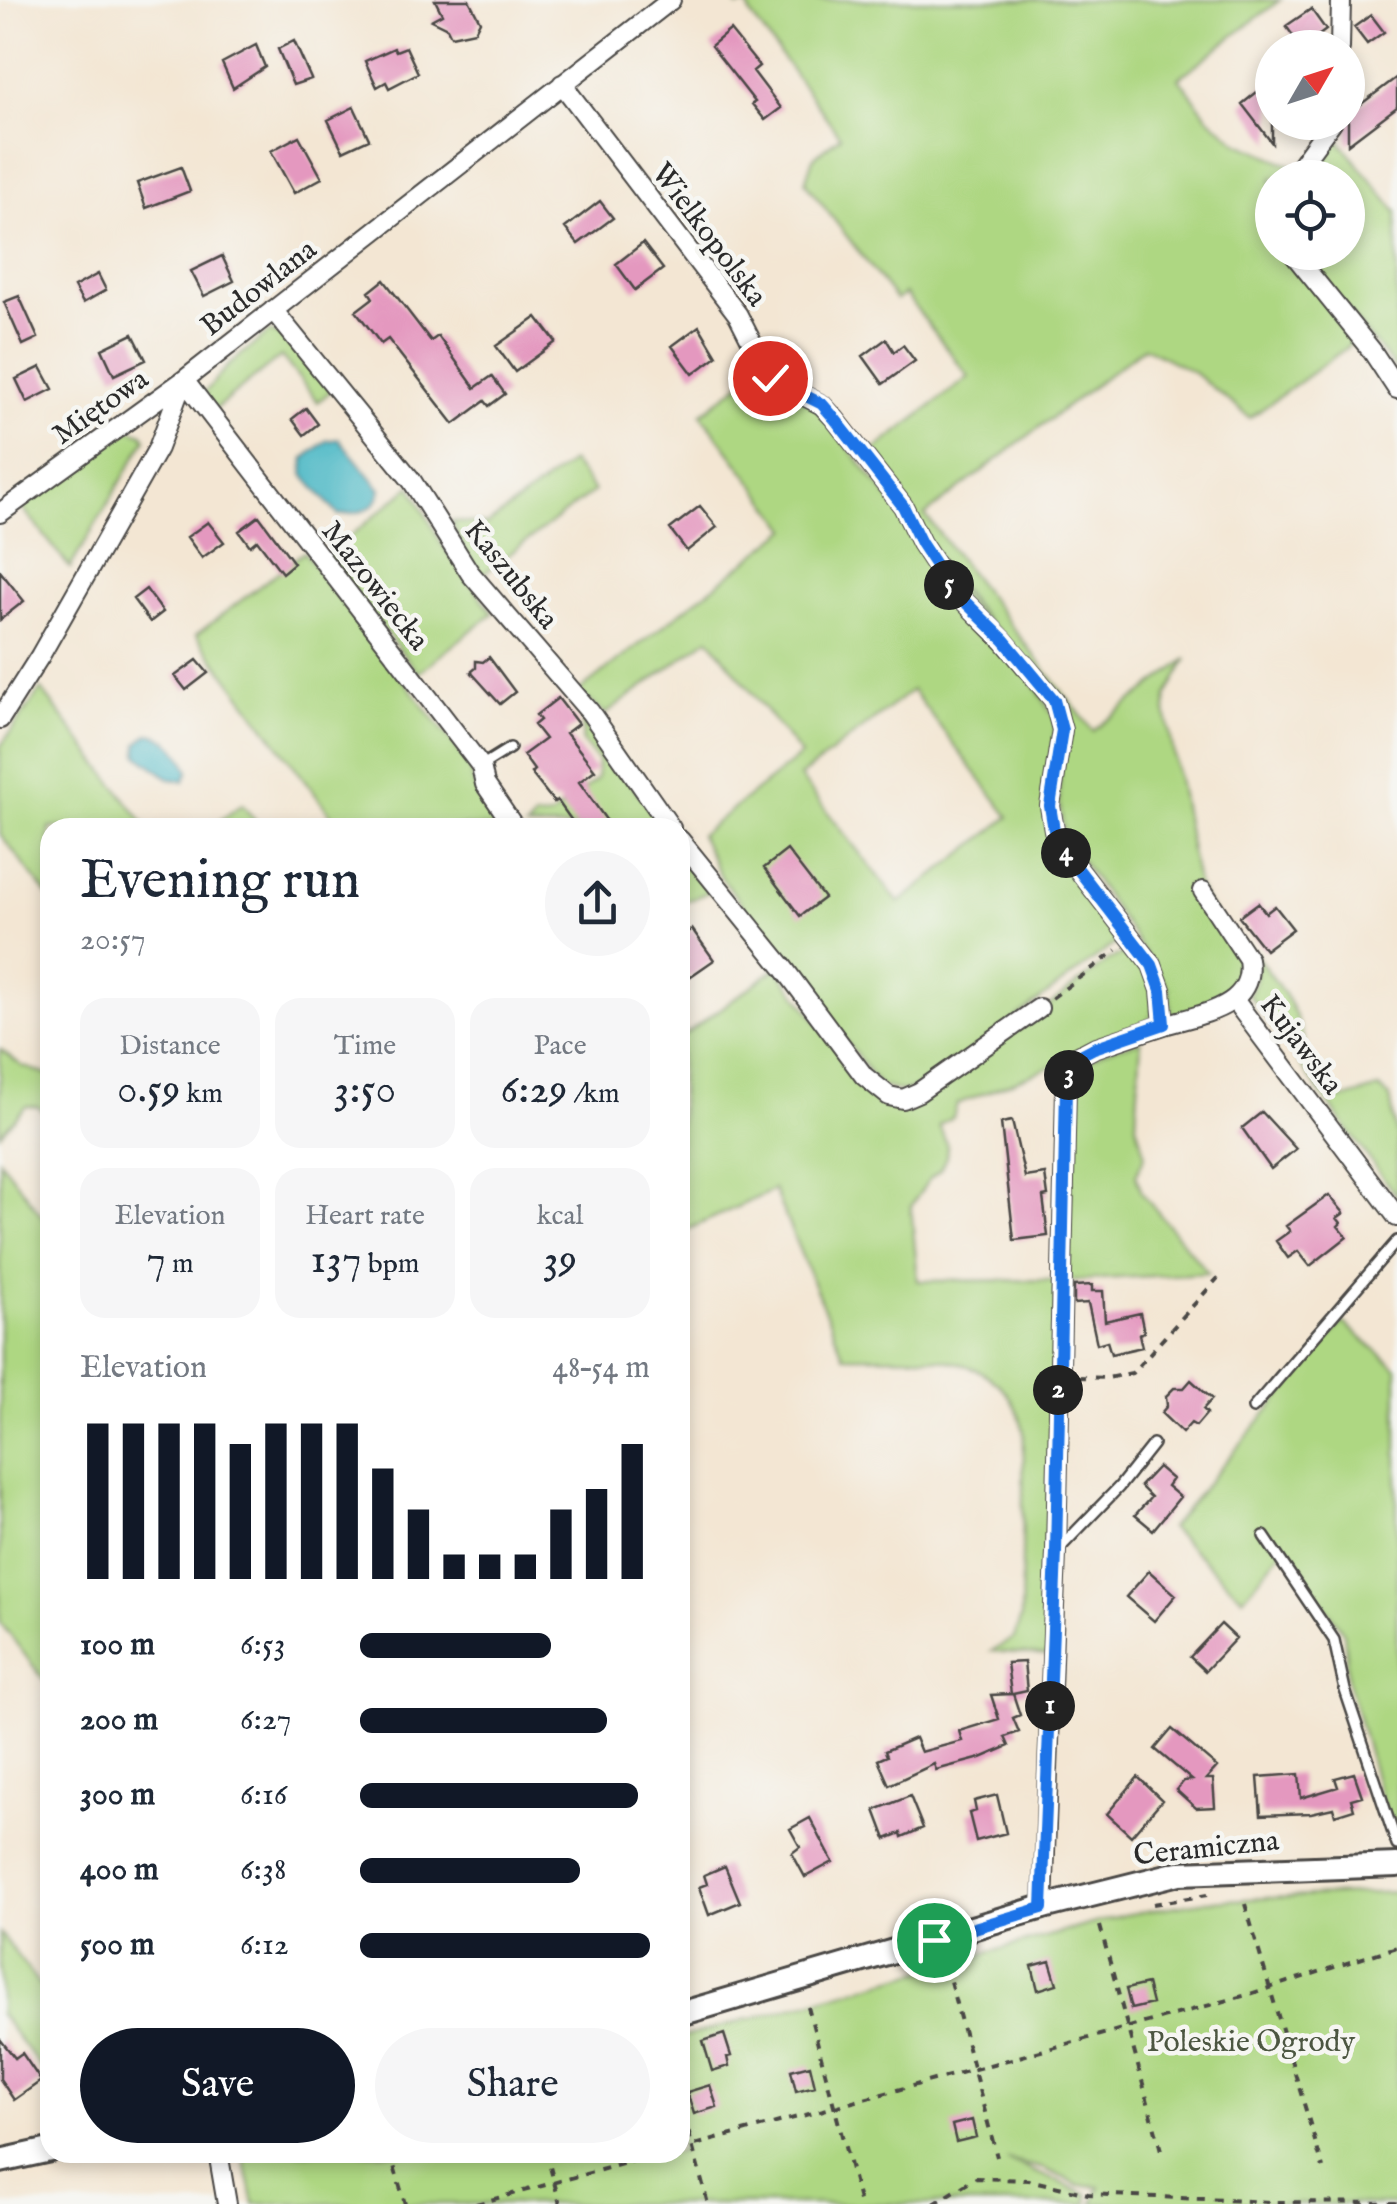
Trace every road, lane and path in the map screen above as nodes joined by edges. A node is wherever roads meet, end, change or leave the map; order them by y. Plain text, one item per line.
1 (672, 0) edge
2 (1341, 0) edge
3 (1340, 30) edge
4 (562, 84) junction
5 (1307, 270) edge
6 (273, 310) junction
7 (184, 380) junction
8 (1397, 389) edge
9 (0, 512) edge
10 (0, 719) edge
11 (510, 748) dead end
12 (480, 766) junction
13 (508, 818) edge
14 (664, 818) edge
15 (690, 852) edge
16 (1203, 891) dead end
17 (1134, 940) junction
18 (1235, 1001) junction
19 (1039, 1008) joint
20 (1164, 1024) junction
21 (1397, 1216) edge
22 (1397, 1240) edge
23 (1218, 1278) dead end
24 (1058, 1377) junction
25 (1253, 1408) dead end
26 (1153, 1444) dead end
27 (1264, 1536) dead end
28 (1056, 1552) junction
29 (1397, 1846) edge
30 (1397, 1865) edge
31 (1208, 1896) dead end
32 (1245, 1904) dead end
33 (1141, 1906) dead end
34 (1042, 1908) junction
35 (1100, 1926) dead end
36 (1397, 1947) edge
37 (946, 1966) dead end
38 (1270, 1988) junction
39 (808, 2007) dead end
40 (690, 2011) edge
41 (1128, 2028) junction
42 (974, 2069) junction
43 (834, 2107) junction
44 (690, 2139) edge
45 (692, 2146) junction
46 (40, 2152) edge
47 (1162, 2154) dead end
48 (998, 2157) dead end
49 (0, 2161) edge
50 (220, 2163) edge
51 (393, 2163) edge
52 (549, 2163) edge
53 (626, 2163) edge
54 (1323, 2168) dead end
55 (554, 2183) junction
56 (1397, 2203) edge
57 (226, 2204) edge
58 (404, 2204) edge
59 (476, 2204) edge
60 (560, 2204) edge
61 (708, 2204) edge
62 (860, 2204) edge
63 (934, 2204) edge

1 - 4 street, Budowlana
2 - 3 street
4 - 6 street, Budowlana
4 - 17 street, Wielkopolska
5 - 8 street
6 - 7 street, Budowlana
6 - 14 street, Kaszubska
7 - 9 street, Miętowa
7 - 10 street
7 - 12 street, Mazowiecka
11 - 12 lane
12 - 13 street, Mazowiecka
15 - 19 street
16 - 18 street, Kujawska
17 - 19 path
17 - 20 street, Wielkopolska
18 - 20 street, Kujawska
18 - 21 street, Kujawska
20 - 24 street
22 - 25 lane
23 - 24 path
24 - 28 street
26 - 28 lane
27 - 29 lane
28 - 34 street
30 - 34 street, Ceramiczna
31 - 33 path
32 - 38 path
34 - 40 street, Ceramiczna
35 - 41 path
36 - 38 path
37 - 42 path
38 - 41 path
38 - 54 path
39 - 43 path
41 - 42 path
41 - 47 path
42 - 43 path
42 - 48 path
43 - 45 path
43 - 62 path
44 - 45 path
45 - 61 path
46 - 49 street
50 - 57 street
51 - 58 path
52 - 55 path
53 - 55 path
55 - 59 path
55 - 60 path
56 - 63 path

